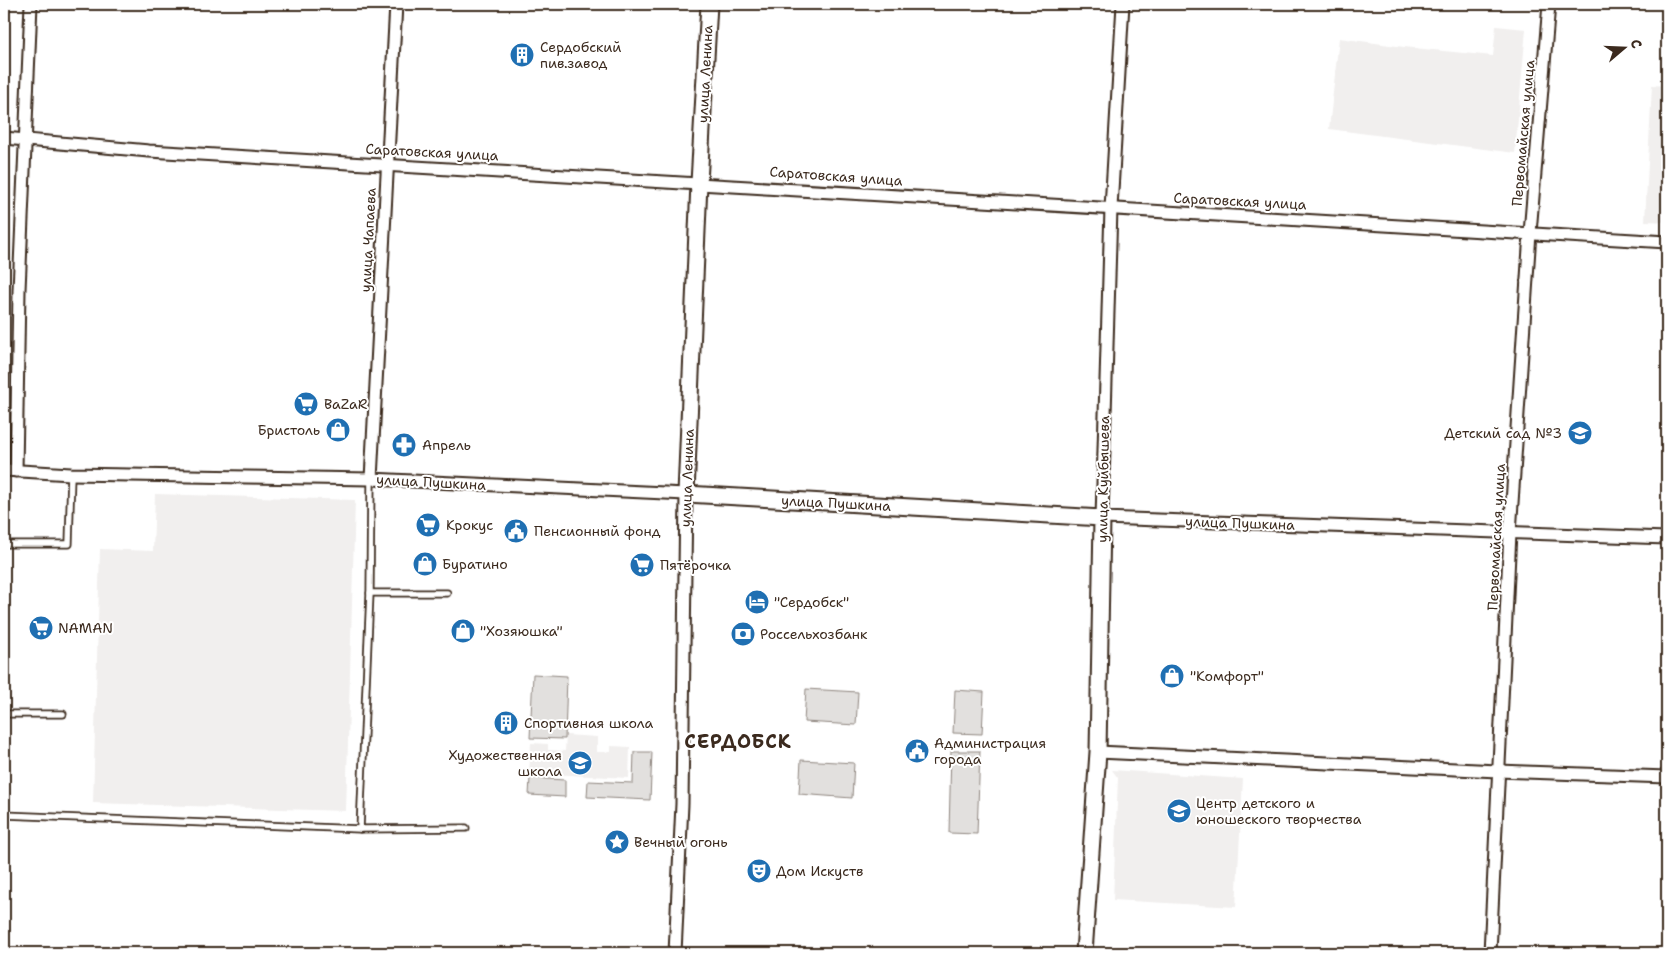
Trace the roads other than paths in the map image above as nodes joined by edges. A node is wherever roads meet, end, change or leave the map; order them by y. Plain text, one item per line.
1 (31, 4) edge
2 (396, 4) edge
3 (709, 4) edge
4 (1122, 4) edge
5 (1549, 4) edge
6 (4, 138) edge
7 (25, 138) junction
8 (386, 164) junction
9 (699, 183) junction
10 (1111, 208) junction
11 (1530, 233) junction
12 (1667, 242) edge
13 (10, 471) edge
14 (72, 474) junction
15 (371, 479) junction
16 (686, 494) junction
17 (1102, 518) junction
18 (1510, 533) junction
19 (1667, 538) edge
20 (4, 544) edge
21 (370, 593) junction
22 (446, 594) dead end
23 (4, 714) edge
24 (63, 714) dead end
25 (1098, 752) junction
26 (1498, 771) junction
27 (1667, 777) edge
28 (4, 815) edge
29 (466, 828) dead end
30 (360, 829) junction
31 (676, 953) edge
32 (1084, 953) edge
33 (1490, 953) edge

1 - 7 street
2 - 8 street, улица Чапаева
3 - 9 street, улица Ленина
4 - 10 street, улица Куйбышева
5 - 11 street, Первомайская улица
6 - 7 street, Саратовская улица
7 - 8 street, Саратовская улица
7 - 13 street
8 - 9 street, Саратовская улица
8 - 15 street, улица Чапаева
9 - 10 street, Саратовская улица
9 - 16 street, улица Ленина
10 - 11 street, Саратовская улица
10 - 17 street, улица Куйбышева
11 - 12 street, Саратовская улица
11 - 18 street, Первомайская улица
13 - 14 street, улица Пушкина
14 - 15 street, улица Пушкина
14 - 20 lane
15 - 16 street, улица Пушкина
15 - 21 lane
16 - 17 street, улица Пушкина
16 - 31 street, улица Ленина
17 - 18 street, улица Пушкина
17 - 25 street, улица Куйбышева
18 - 19 street, улица Пушкина
18 - 26 street, Первомайская улица
21 - 22 lane
21 - 30 lane
23 - 24 lane
25 - 26 street
25 - 32 street, улица Куйбышева
26 - 27 street
26 - 33 street, Первомайская улица
28 - 30 lane
29 - 30 lane

